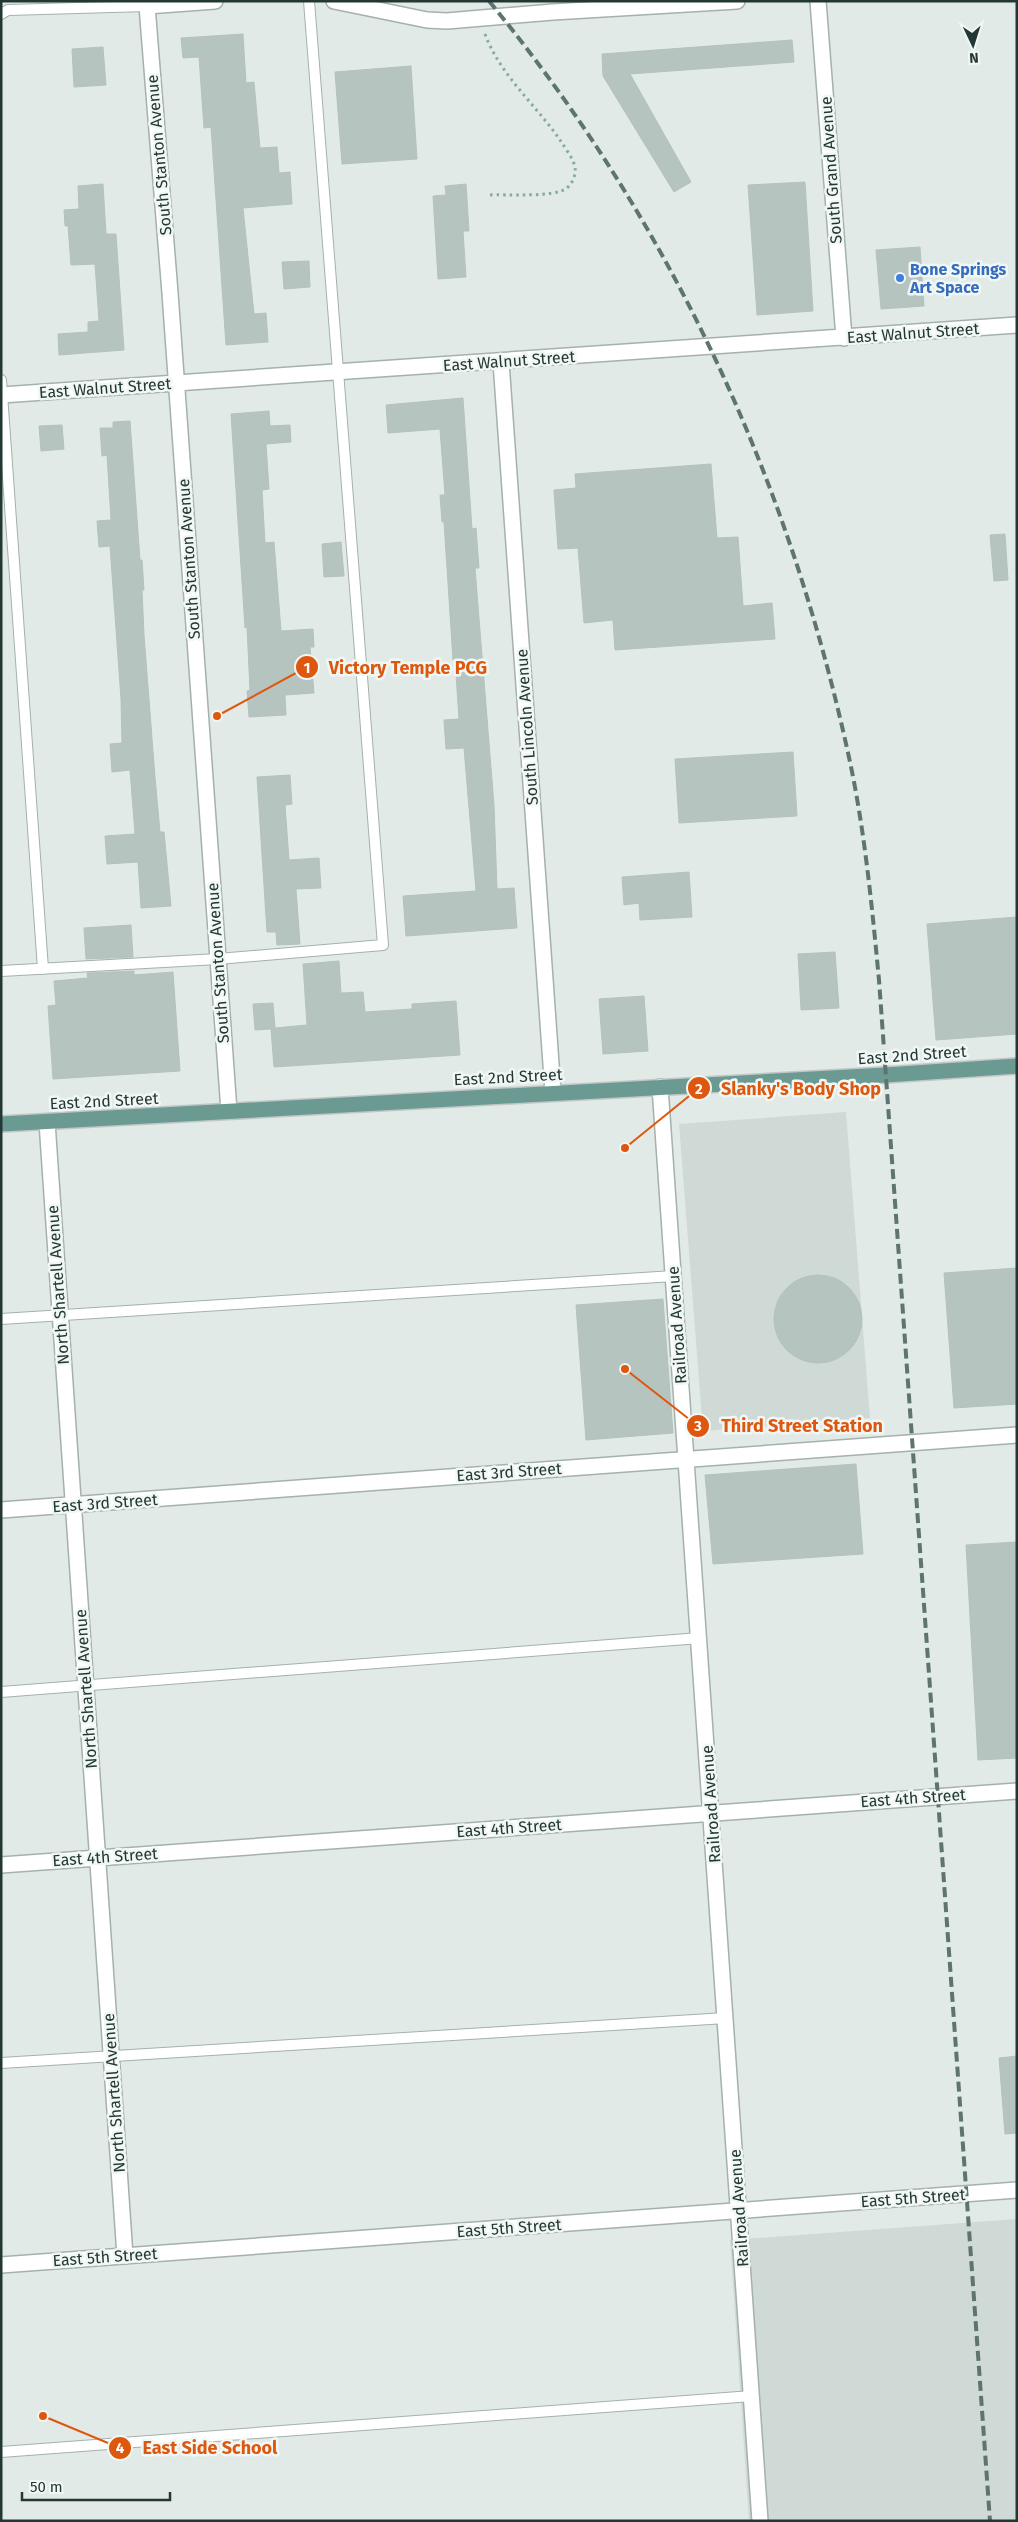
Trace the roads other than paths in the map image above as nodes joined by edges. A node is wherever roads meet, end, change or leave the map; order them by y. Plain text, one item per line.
1 (215, 1) edge
2 (309, 1) edge
3 (334, 1) edge
4 (737, 1) edge
5 (818, 1) edge
6 (147, 6) junction
7 (1, 14) edge
8 (1017, 325) edge
9 (844, 338) junction
10 (501, 362) junction
11 (339, 372) junction
12 (1, 380) edge
13 (175, 383) junction
14 (2, 395) edge
15 (218, 959) junction
16 (1, 970) edge
17 (43, 970) junction
18 (1017, 1066) edge
19 (660, 1087) junction
20 (553, 1092) junction
21 (229, 1112) junction
22 (47, 1122) junction
23 (1, 1124) edge
24 (674, 1276) junction
25 (60, 1314) junction
26 (1, 1319) edge
27 (1017, 1435) edge
28 (687, 1458) junction
29 (74, 1506) junction
30 (1, 1510) edge
31 (700, 1638) junction
32 (85, 1686) junction
33 (1, 1692) edge
34 (1017, 1791) edge
35 (712, 1812) junction
36 (97, 1856) junction
37 (1, 1865) edge
38 (726, 2018) junction
39 (111, 2055) junction
40 (1, 2063) edge
41 (1017, 2190) edge
42 (739, 2211) junction
43 (125, 2256) junction
44 (1, 2265) edge
45 (752, 2396) junction
46 (1, 2452) edge
47 (760, 2521) edge

1 - 6 street
2 - 11 lane
3 - 4 street
5 - 9 street, South Grand Avenue
6 - 7 lane
6 - 13 street, South Stanton Avenue
8 - 9 street, East Walnut Street
9 - 10 street, East Walnut Street
10 - 11 street, East Walnut Street
10 - 20 street, South Lincoln Avenue
11 - 13 street, East Walnut Street
11 - 15 lane
12 - 14 lane
13 - 14 street, East Walnut Street
13 - 15 street, South Stanton Avenue
14 - 17 lane
15 - 17 lane
15 - 21 street, South Stanton Avenue
16 - 17 lane
18 - 19 main road, East 2nd Street
19 - 20 main road, East 2nd Street
19 - 24 street, Railroad Avenue
20 - 21 main road, East 2nd Street
21 - 22 main road, East 2nd Street
22 - 23 main road, East 2nd Street
22 - 25 street, North Shartell Avenue
24 - 25 lane
24 - 28 street, Railroad Avenue
25 - 26 lane
25 - 29 street, North Shartell Avenue
27 - 28 street, East 3rd Street
28 - 29 street, East 3rd Street
28 - 31 street, Railroad Avenue
29 - 30 street, East 3rd Street
29 - 32 street, North Shartell Avenue
31 - 32 lane
31 - 35 street, Railroad Avenue
32 - 33 lane
32 - 36 street, North Shartell Avenue
34 - 35 street, East 4th Street
35 - 36 street, East 4th Street
35 - 38 street, Railroad Avenue
36 - 37 street, East 4th Street
36 - 39 street, North Shartell Avenue
38 - 39 lane
38 - 42 street, Railroad Avenue
39 - 40 lane
39 - 43 street, North Shartell Avenue
41 - 42 street, East 5th Street
42 - 43 street, East 5th Street
42 - 45 street, Railroad Avenue
43 - 44 street, East 5th Street
45 - 46 lane
45 - 47 street, Railroad Avenue

